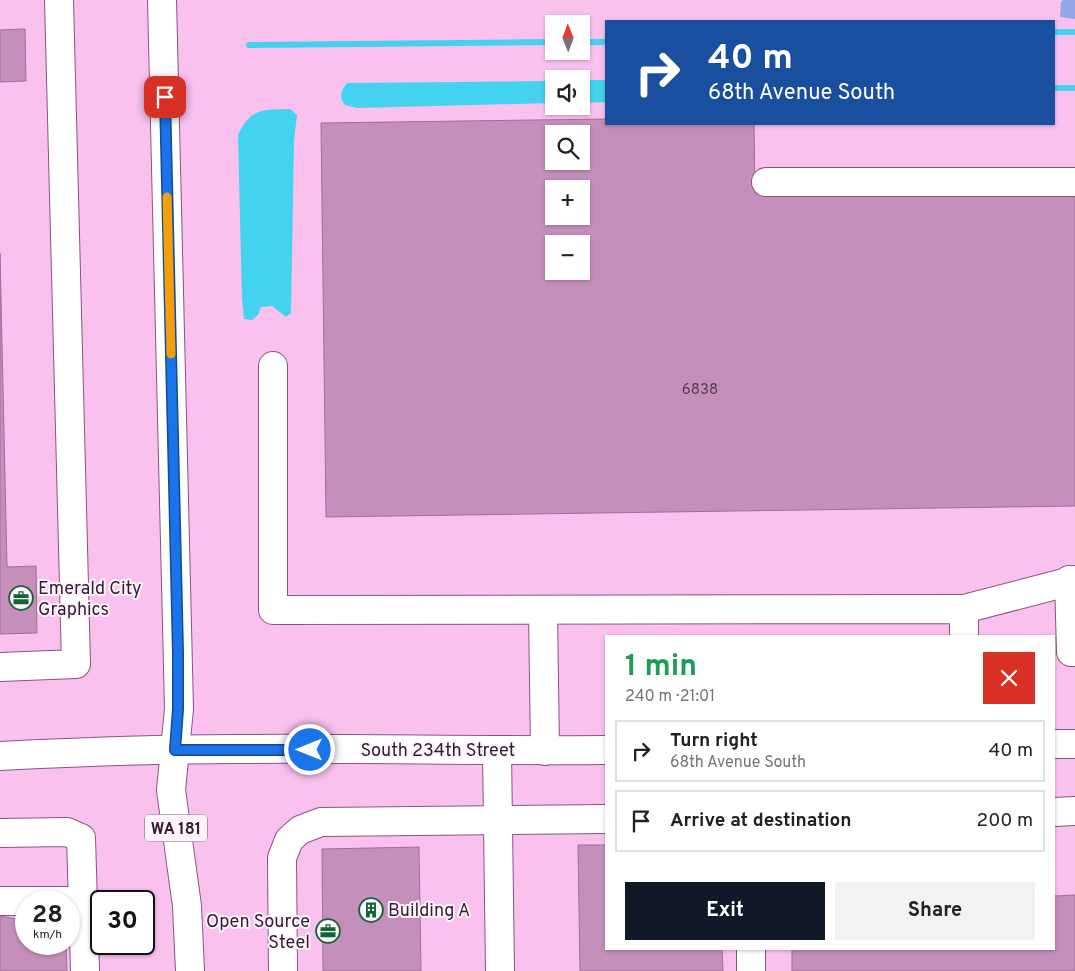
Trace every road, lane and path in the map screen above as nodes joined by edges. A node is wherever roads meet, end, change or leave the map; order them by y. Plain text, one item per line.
1 (59, 0) edge
2 (162, 0) edge
3 (766, 182) dead end
4 (1075, 182) edge
5 (273, 366) dead end
6 (1072, 580) edge
7 (964, 609) junction
8 (543, 610) junction
9 (964, 635) edge
10 (1075, 652) edge
11 (0, 667) edge
12 (1055, 744) edge
13 (1075, 744) edge
14 (175, 750) junction
15 (605, 750) edge
16 (497, 751) junction
17 (546, 751) junction
18 (0, 756) edge
19 (1075, 811) edge
20 (1055, 812) edge
21 (605, 819) edge
22 (498, 820) junction
23 (0, 833) edge
24 (0, 901) edge
25 (83, 901) junction
26 (751, 950) edge
27 (85, 971) edge
28 (190, 971) edge
29 (283, 971) edge
30 (500, 971) edge
31 (751, 971) edge

1 - 11 main road
2 - 14 main road, WA 181
3 - 4 main road
5 - 8 main road
6 - 7 main road
6 - 10 main road
7 - 8 main road
7 - 9 main road
8 - 17 main road
12 - 13 main road
14 - 16 main road, South 234th Street
14 - 18 main road, South 234th Street
14 - 28 main road, WA 181
15 - 17 main road, South 234th Street
16 - 17 main road, South 234th Street
16 - 22 main road
19 - 20 main road
21 - 22 main road
22 - 29 main road
22 - 30 main road
23 - 25 main road
24 - 25 main road
25 - 27 main road
26 - 31 main road

